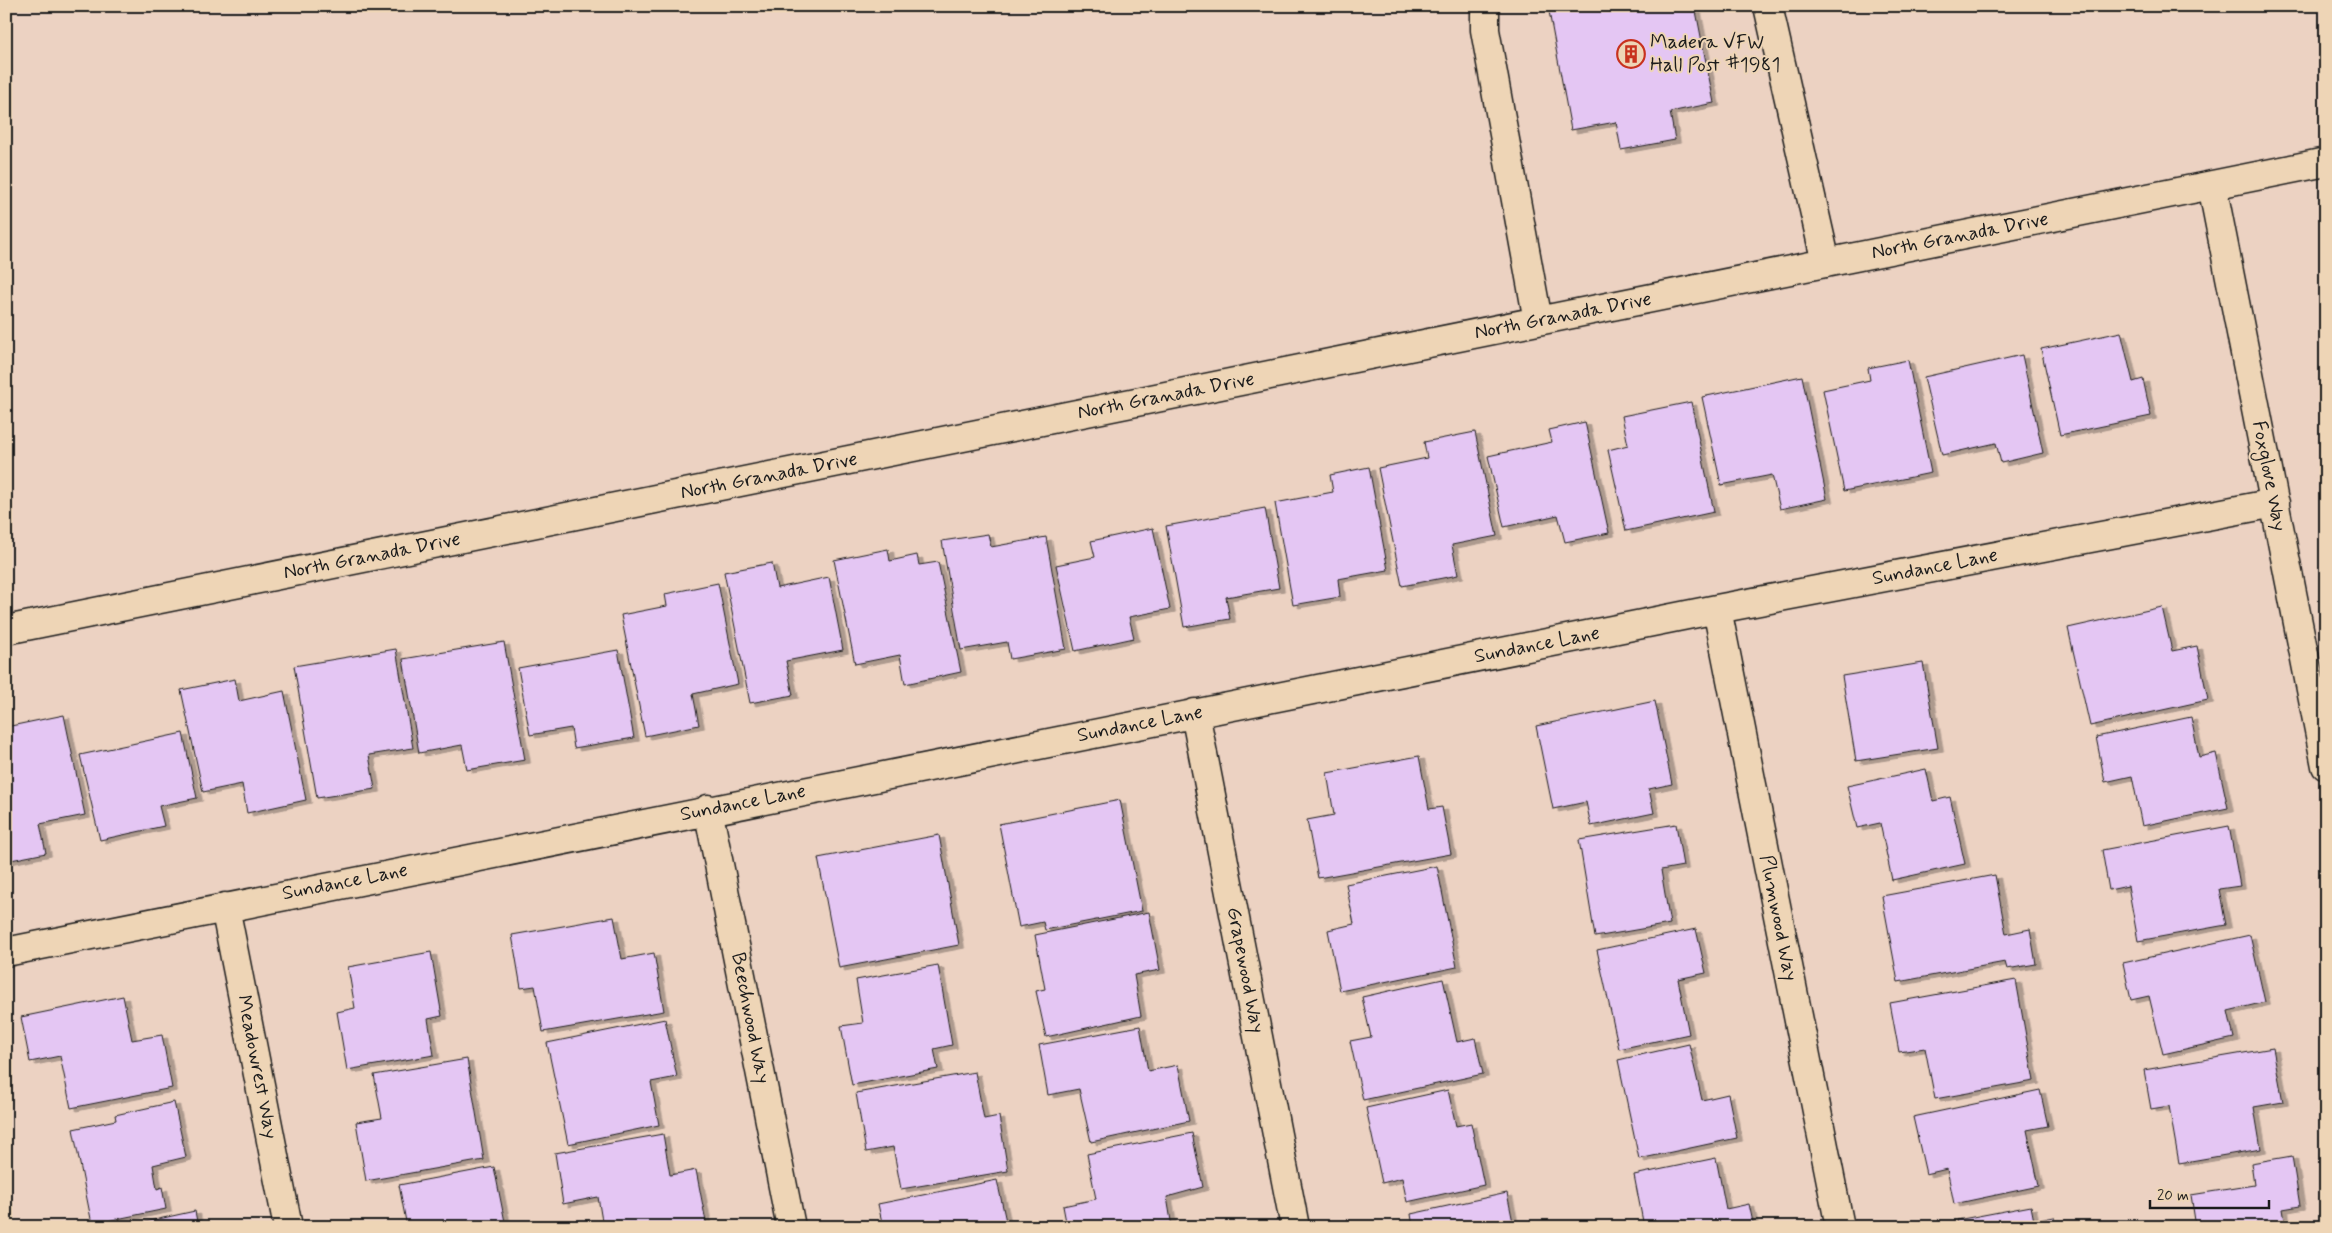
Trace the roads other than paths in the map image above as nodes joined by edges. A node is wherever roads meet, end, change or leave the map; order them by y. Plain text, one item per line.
1 (1485, 6) edge
2 (1768, 6) edge
3 (2326, 162) edge
4 (2212, 185) junction
5 (1826, 263) junction
6 (1538, 321) junction
7 (2275, 503) junction
8 (1717, 609) junction
9 (6, 630) edge
10 (1194, 713) junction
11 (2326, 766) edge
12 (708, 810) junction
13 (225, 907) junction
14 (6, 952) edge
15 (288, 1227) edge
16 (791, 1227) edge
17 (1295, 1227) edge
18 (1840, 1227) edge

1 - 6 street
2 - 5 street
3 - 4 street, North Granada Drive
4 - 5 street, North Granada Drive
4 - 7 street, Foxglove Way
5 - 6 street, North Granada Drive
6 - 9 street, North Granada Drive
7 - 8 street, Sundance Lane
7 - 11 street, Foxglove Way
8 - 10 street, Sundance Lane
8 - 18 street, Plumwood Way
10 - 12 street, Sundance Lane
10 - 17 street, Grapewood Way
12 - 13 street, Sundance Lane
12 - 16 street, Beechwood Way
13 - 14 street, Sundance Lane
13 - 15 street, Meadowrest Way

